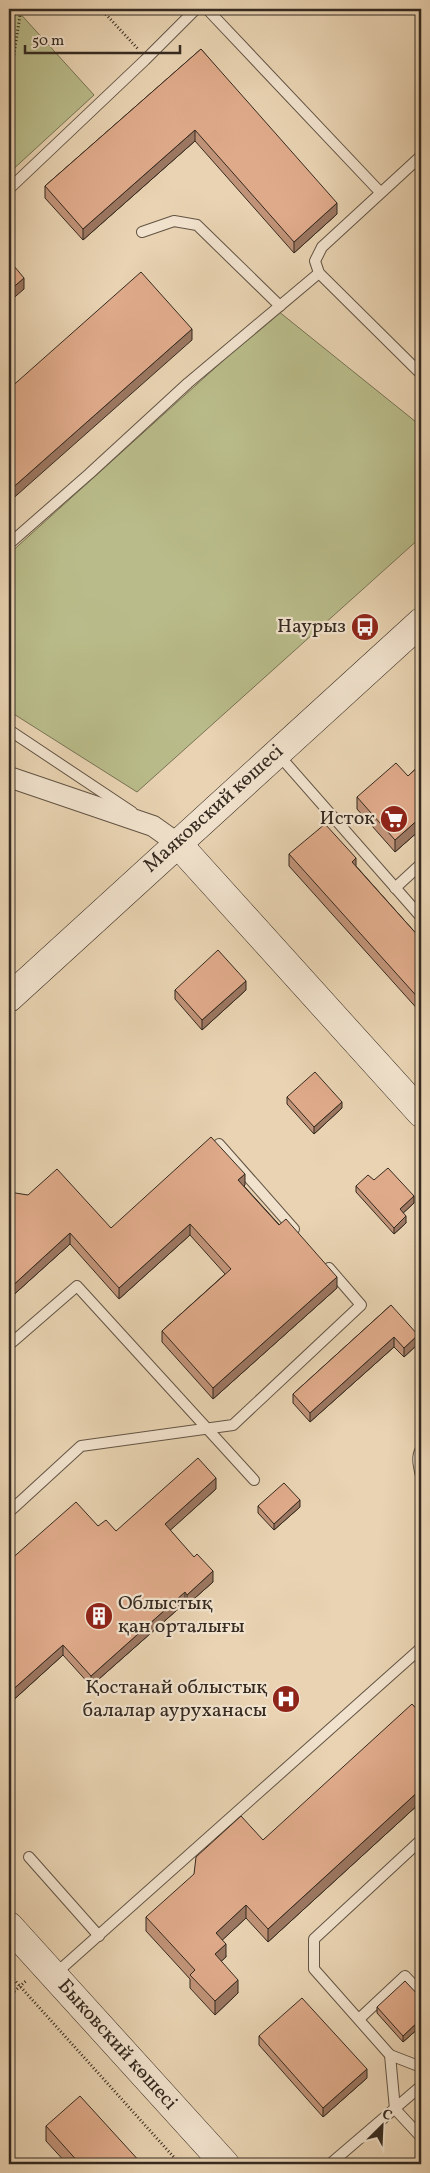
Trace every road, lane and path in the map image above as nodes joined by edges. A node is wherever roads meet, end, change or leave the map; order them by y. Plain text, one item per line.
1 (22, 9) edge
2 (101, 9) edge
3 (196, 9) edge
4 (207, 9) edge
5 (145, 60) junction
6 (9, 86) edge
7 (421, 156) edge
8 (9, 189) edge
9 (380, 192) junction
10 (142, 232) dead end
11 (319, 273) junction
12 (280, 306) junction
13 (421, 374) edge
14 (9, 544) edge
15 (421, 622) edge
16 (9, 730) edge
17 (276, 753) junction
18 (9, 777) edge
19 (153, 826) junction
20 (177, 843) junction
21 (421, 864) edge
22 (395, 888) junction
23 (421, 917) edge
24 (9, 998) edge
25 (421, 1113) edge
26 (218, 1144) edge
27 (303, 1239) edge
28 (322, 1261) edge
29 (9, 1345) edge
30 (207, 1429) junction
31 (421, 1449) edge
32 (421, 1476) edge
33 (254, 1480) dead end
34 (9, 1512) edge
35 (421, 1648) edge
36 (421, 1840) edge
37 (28, 1857) dead end
38 (9, 1926) edge
39 (99, 1936) junction
40 (9, 1974) edge
41 (54, 1975) junction
42 (421, 1993) edge
43 (358, 2019) junction
44 (390, 2055) junction
45 (421, 2068) edge
46 (421, 2086) edge
47 (395, 2109) junction
48 (421, 2137) edge
49 (180, 2164) edge
50 (226, 2164) edge
51 (330, 2164) edge

1 - 6 path
2 - 5 path
3 - 5 lane
4 - 9 lane
5 - 8 lane
7 - 9 lane
9 - 11 lane
10 - 12 lane
11 - 12 lane
11 - 13 lane
12 - 14 lane
15 - 17 main road, Маяковский көшесі
16 - 19 lane
17 - 20 main road, Маяковский көшесі
17 - 22 lane
18 - 19 street
19 - 20 street
20 - 24 main road, Маяковский көшесі
20 - 25 main road
21 - 22 lane
22 - 23 lane
26 - 27 lane
28 - 30 lane
29 - 30 lane
30 - 33 lane
30 - 34 lane
31 - 32 lane
35 - 39 lane
36 - 43 lane
37 - 39 lane
38 - 41 main road, Быковский көшесі
39 - 41 lane
40 - 49 path
41 - 50 main road, Быковский көшесі
42 - 43 lane
43 - 44 lane
44 - 45 lane
44 - 47 lane
46 - 47 lane
47 - 48 lane
47 - 51 lane

